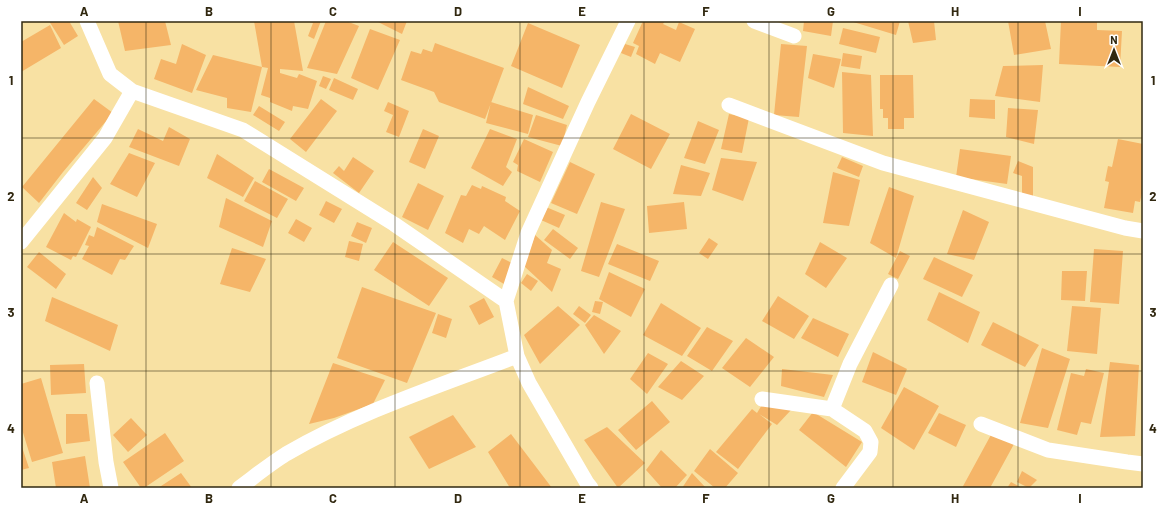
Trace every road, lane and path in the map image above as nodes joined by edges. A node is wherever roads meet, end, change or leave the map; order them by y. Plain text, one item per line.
1 (87, 21) edge
2 (628, 21) edge
3 (754, 21) edge
4 (794, 36) dead end
5 (132, 91) junction
6 (729, 105) dead end
7 (1143, 231) edge
8 (21, 242) edge
9 (891, 285) dead end
10 (506, 301) junction
11 (516, 356) junction
12 (97, 383) dead end
13 (762, 399) dead end
14 (832, 409) junction
15 (981, 424) dead end
16 (1143, 464) edge
17 (586, 486) edge
18 (111, 488) edge
19 (239, 488) edge
20 (843, 488) edge

1 - 5 street
2 - 10 street
3 - 4 street
5 - 8 street
5 - 10 street
6 - 7 street
9 - 14 street
10 - 11 street
11 - 17 street
11 - 19 street
12 - 18 street
13 - 14 street
14 - 20 street
15 - 16 street

